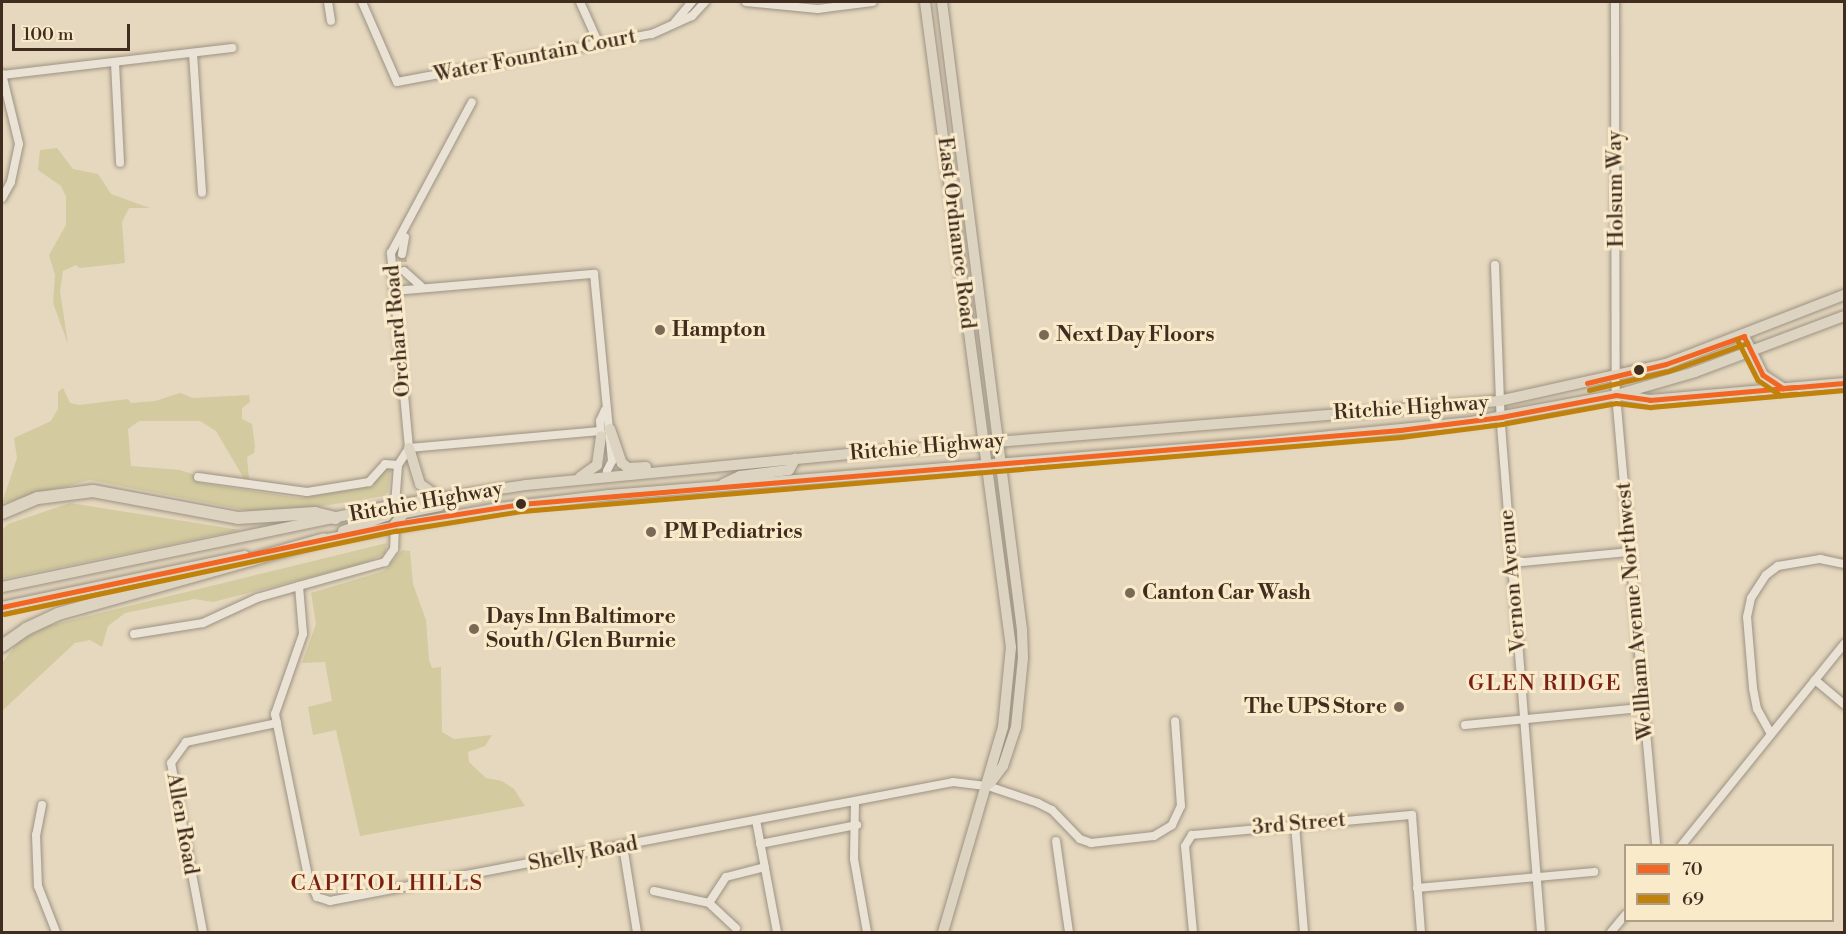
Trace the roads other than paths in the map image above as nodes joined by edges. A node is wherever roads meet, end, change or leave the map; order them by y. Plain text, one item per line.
1 (328, 2) edge
2 (363, 2) edge
3 (580, 2) edge
4 (692, 2) edge
5 (705, 2) edge
6 (746, 2) edge
7 (873, 2) edge
8 (925, 2) edge
9 (942, 2) edge
10 (1615, 2) edge
11 (331, 21) dead end
12 (671, 26) junction
13 (599, 44) junction
14 (232, 48) dead end
15 (193, 53) junction
16 (115, 63) junction
17 (2, 75) edge
18 (472, 102) dead end
19 (120, 163) dead end
20 (202, 193) dead end
21 (2, 198) edge
22 (420, 200) junction
23 (402, 254) tunnel mouth
24 (1495, 265) dead end
25 (404, 271) tunnel mouth
26 (422, 287) junction
27 (394, 291) junction
28 (1845, 295) edge
29 (1845, 316) edge
30 (1744, 336) junction
31 (1751, 352) junction
32 (1617, 376) junction
33 (1845, 383) edge
34 (1783, 388) junction
35 (1616, 395) junction
36 (1500, 401) junction
37 (1500, 417) junction
38 (604, 432) junction
39 (999, 441) junction
40 (983, 443) junction
41 (409, 448) junction
42 (795, 459) junction
43 (1002, 462) junction
44 (987, 464) junction
45 (398, 465) junction
46 (675, 471) junction
47 (607, 474) junction
48 (198, 477) dead end
49 (571, 481) junction
50 (718, 487) junction
51 (456, 495) junction
52 (440, 498) junction
53 (395, 505) junction
54 (2, 513) edge
55 (335, 518) junction
56 (394, 524) junction
57 (324, 539) junction
58 (1629, 552) junction
59 (1512, 563) junction
60 (1845, 564) edge
61 (299, 586) junction
62 (2, 587) edge
63 (2, 607) edge
64 (134, 634) dead end
65 (1845, 644) edge
66 (2, 646) edge
67 (1815, 680) junction
68 (1845, 704) edge
69 (1643, 708) junction
70 (1525, 719) junction
71 (1176, 721) dead end
72 (277, 723) junction
73 (1465, 725) dead end
74 (1771, 734) junction
75 (988, 786) junction
76 (855, 801) junction
77 (42, 805) dead end
78 (756, 820) junction
79 (857, 825) junction
80 (1295, 825) junction
81 (1056, 841) dead end
82 (760, 844) junction
83 (1656, 844) edge
84 (1683, 844) edge
85 (622, 846) junction
86 (765, 867) junction
87 (1594, 872) dead end
88 (1537, 877) junction
89 (1417, 888) junction
90 (654, 891) dead end
91 (709, 903) junction
92 (1624, 917) edge
93 (736, 928) dead end
94 (56, 933) edge
95 (203, 933) edge
96 (637, 933) edge
97 (777, 933) edge
98 (867, 933) edge
99 (943, 933) edge
100 (1070, 933) edge
101 (1193, 933) edge
102 (1304, 933) edge
103 (1420, 933) edge
104 (1541, 933) edge
105 (1611, 933) edge

1 - 11 street
2 - 13 street, Water Fountain Court
3 - 13 street
4 - 12 street, Water Fountain Court
5 - 12 street, Water Fountain Court
6 - 7 street
8 - 40 main road, East Ordnance Road
9 - 39 main road, East Ordnance Road
10 - 32 street, Holsum Way
12 - 13 street, Water Fountain Court
14 - 15 street
15 - 16 street
15 - 20 street
16 - 17 street
16 - 19 street
17 - 21 street
18 - 22 street, Orchard Road
22 - 23 street
22 - 27 street, Orchard Road
24 - 36 street, Vernon Avenue
25 - 26 street
26 - 27 street
26 - 38 street
27 - 41 street, Orchard Road
28 - 30 main road, Ritchie Highway
29 - 31 main road, Ritchie Highway
30 - 31 main road
30 - 32 main road, Ritchie Highway
31 - 34 main road
31 - 35 main road, Ritchie Highway
32 - 35 street, Wellham Avenue Northwest
32 - 36 main road, Ritchie Highway
33 - 34 main road
34 - 35 main road
35 - 37 main road, Ritchie Highway
35 - 58 street, Wellham Avenue Northwest
36 - 37 street, Vernon Avenue
36 - 39 main road, Ritchie Highway
37 - 43 main road, Ritchie Highway
37 - 59 street, Vernon Avenue
38 - 41 street
38 - 46 main road
38 - 47 street
38 - 49 main road
39 - 40 main road, Ritchie Highway
39 - 43 main road, East Ordnance Road
40 - 42 main road, Ritchie Highway
40 - 44 main road, East Ordnance Road
41 - 45 street
41 - 52 main road
42 - 46 main road, Ritchie Highway
42 - 50 main road
43 - 44 main road, Ritchie Highway
43 - 75 main road, East Ordnance Road
44 - 50 main road, Ritchie Highway
44 - 75 main road, East Ordnance Road
45 - 48 street
45 - 53 street
46 - 47 main road, Ritchie Highway
47 - 49 main road, Ritchie Highway
49 - 51 main road, Ritchie Highway
50 - 56 main road, Ritchie Highway
51 - 52 main road, Ritchie Highway
51 - 56 main road
52 - 53 main road, Ritchie Highway
53 - 55 main road, Ritchie Highway
53 - 57 main road
54 - 55 highway
55 - 62 main road, Ritchie Highway
56 - 57 main road, Ritchie Highway
56 - 61 street
57 - 63 main road, Ritchie Highway
57 - 66 highway
58 - 59 street
58 - 69 street, Wellham Avenue Northwest
59 - 70 street, Vernon Avenue
60 - 74 street
61 - 64 street
61 - 72 street, Shelly Road
65 - 67 street
67 - 68 street
67 - 74 street
69 - 70 street
69 - 83 street, Wellham Avenue Northwest
70 - 73 street
70 - 88 street, Vernon Avenue
71 - 75 street, Shelly Road
72 - 85 street, Shelly Road
72 - 95 street, Allen Road
74 - 84 street
75 - 76 street, Shelly Road
75 - 99 main road
76 - 78 street, Shelly Road
76 - 79 street
77 - 94 street
78 - 82 street
78 - 85 street, Shelly Road
79 - 82 street
79 - 98 street
80 - 89 street, 3rd Street
80 - 101 street, 3rd Street
80 - 102 street
81 - 100 street
82 - 86 street
85 - 96 street
86 - 91 street
86 - 97 street
87 - 88 street
88 - 89 street
88 - 104 street, Vernon Avenue
89 - 103 street
90 - 91 street
91 - 93 street
92 - 105 street

